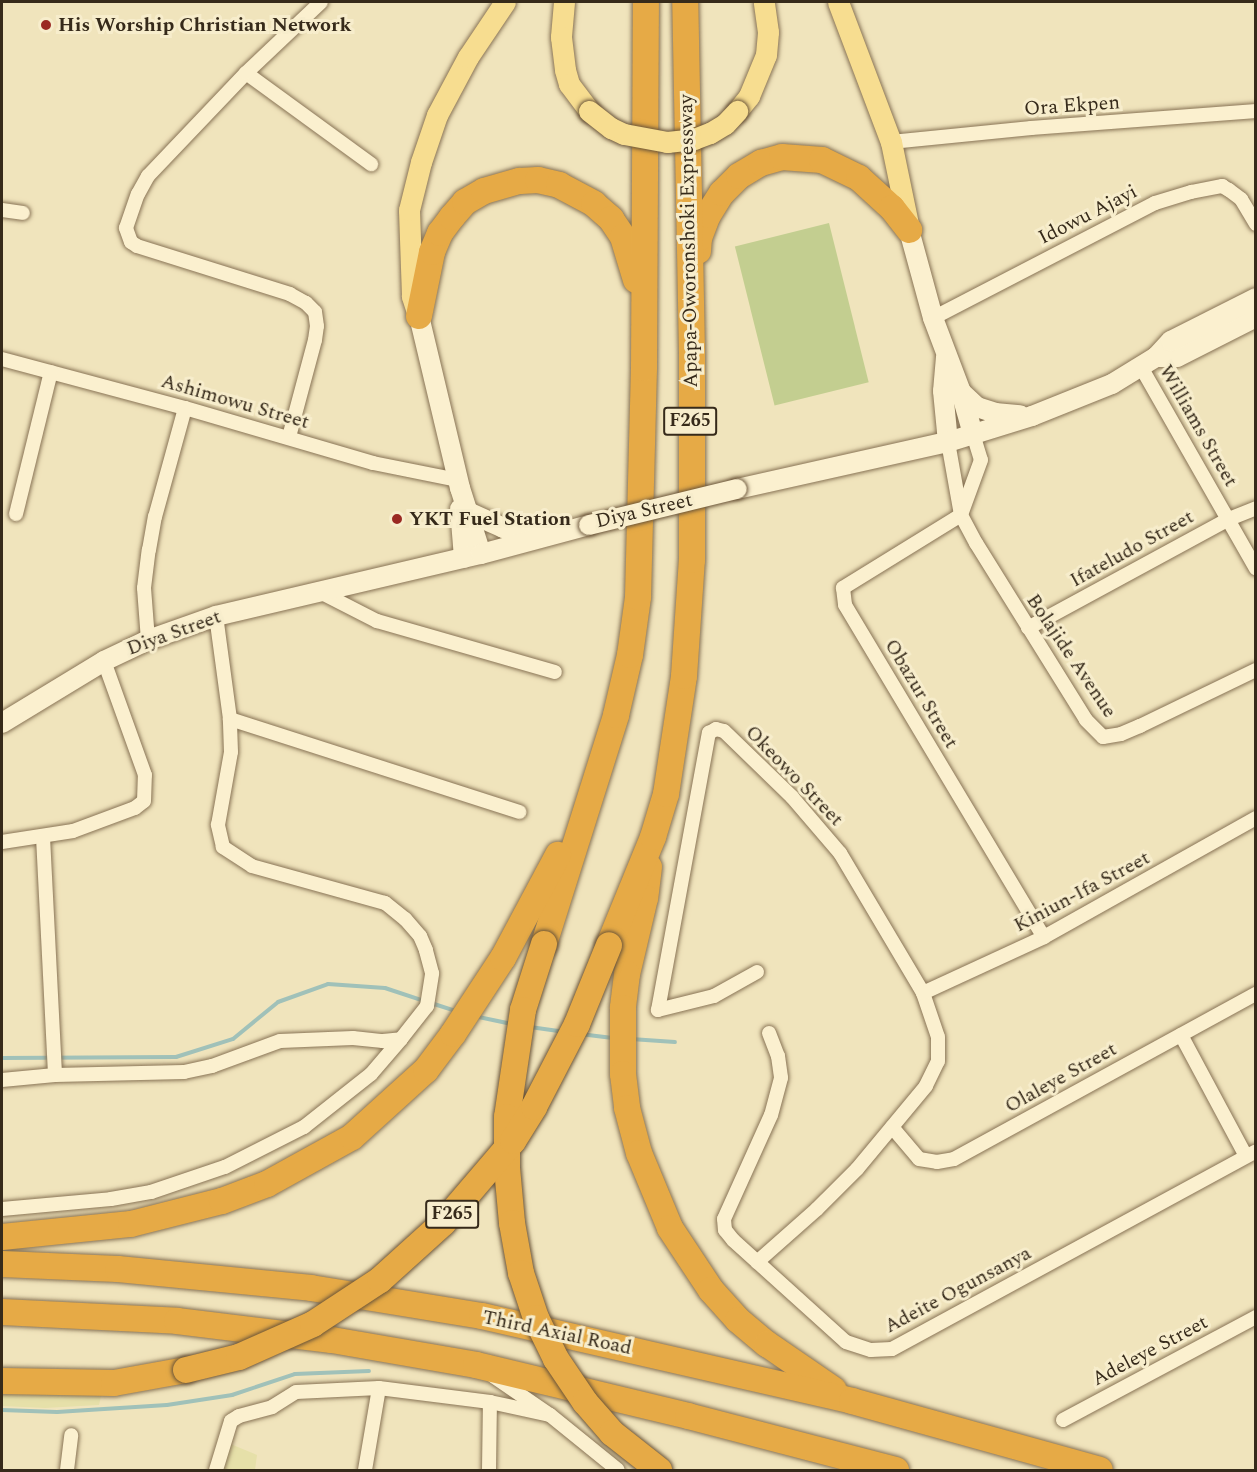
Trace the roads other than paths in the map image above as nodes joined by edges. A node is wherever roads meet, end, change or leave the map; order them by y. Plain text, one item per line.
1 (321, 2) edge
2 (505, 2) edge
3 (564, 2) edge
4 (646, 2) edge
5 (685, 2) edge
6 (764, 2) edge
7 (838, 2) edge
8 (303, 7) edge
9 (246, 73) junction
10 (1256, 111) edge
11 (891, 142) junction
12 (371, 164) dead end
13 (2, 210) edge
14 (23, 213) dead end
15 (1256, 224) edge
16 (909, 230) junction
17 (1256, 298) edge
18 (419, 316) junction
19 (1256, 317) edge
20 (933, 318) junction
21 (692, 353) junction
22 (946, 355) junction
23 (2, 359) edge
24 (1149, 362) junction
25 (644, 368) junction
26 (51, 372) junction
27 (961, 392) junction
28 (184, 408) junction
29 (1032, 416) junction
30 (973, 434) junction
31 (289, 437) junction
32 (948, 442) junction
33 (459, 484) junction
34 (1256, 508) edge
35 (470, 513) junction
36 (16, 514) dead end
37 (962, 515) junction
38 (1229, 519) junction
39 (543, 536) junction
40 (473, 556) junction
41 (1256, 569) edge
42 (322, 593) junction
43 (216, 616) junction
44 (1028, 628) junction
45 (148, 640) junction
46 (104, 661) junction
47 (1256, 670) edge
48 (555, 672) dead end
49 (10, 709) edge
50 (230, 719) junction
51 (2, 723) edge
52 (594, 781) junction
53 (519, 812) dead end
54 (1256, 819) edge
55 (43, 837) junction
56 (653, 837) junction
57 (2, 842) edge
58 (1044, 937) junction
59 (757, 972) dead end
60 (922, 993) junction
61 (1256, 994) edge
62 (769, 1033) dead end
63 (1181, 1035) junction
64 (401, 1039) junction
65 (56, 1069) junction
66 (2, 1080) edge
67 (892, 1127) junction
68 (1251, 1154) edge
69 (2, 1209) edge
70 (2, 1237) edge
71 (757, 1262) junction
72 (2, 1264) edge
73 (2, 1312) edge
74 (1256, 1317) edge
75 (476, 1365) junction
76 (2, 1381) edge
77 (379, 1388) junction
78 (852, 1401) junction
79 (490, 1402) junction
80 (550, 1415) junction
81 (1063, 1420) dead end
82 (71, 1435) dead end
83 (67, 1470) edge
84 (216, 1470) edge
85 (365, 1470) edge
86 (489, 1470) edge
87 (618, 1470) edge
88 (659, 1470) edge
89 (896, 1470) edge
90 (1100, 1470) edge

1 - 8 street
2 - 18 main road
3 - 6 main road, bridge
4 - 25 highway, F265
5 - 21 highway, Apapa-Oworonshoki Expressway / F265
7 - 11 main road
8 - 9 street
9 - 12 street
9 - 31 street
10 - 11 street, Ora Ekpen
11 - 16 main road
13 - 14 street
15 - 20 street, Idowu Ajayi
16 - 20 main road
16 - 21 highway
17 - 24 main road, Diya Street
18 - 25 highway
18 - 33 main road
19 - 24 main road, Diya Street
20 - 22 main road
21 - 56 highway, Apapa-Oworonshoki Expressway / F265
22 - 27 main road
22 - 32 main road
23 - 26 street, Ashimowu Street
24 - 29 main road, Diya Street
24 - 38 street, Williams Street
25 - 52 highway, F265
26 - 28 street, Ashimowu Street
26 - 36 street
27 - 29 main road
27 - 30 main road
28 - 31 street, Ashimowu Street
28 - 45 street
29 - 30 main road, Diya Street
30 - 32 main road, Diya Street
30 - 37 street
31 - 33 street, Ashimowu Street
32 - 37 street, Bolajide Avenue
32 - 39 main road, Diya Street, bridge
33 - 35 main road
33 - 40 main road
34 - 38 street, Ifateludo Street
35 - 39 main road
35 - 40 main road
37 - 44 street, Bolajide Avenue
37 - 58 street, Obazur Street
38 - 41 street, Williams Street
38 - 44 street, Ifateludo Street
39 - 40 main road, Diya Street
40 - 42 main road, Diya Street
42 - 43 main road, Diya Street
42 - 48 street
43 - 45 main road, Diya Street
43 - 50 street
44 - 47 street, Bolajide Avenue
45 - 46 main road, Diya Street
46 - 49 main road, Diya Street
46 - 55 street
49 - 51 main road, Diya Street
50 - 53 street
50 - 64 street
52 - 70 highway, F265
52 - 88 highway, bridge
54 - 58 street, Kiniun-Ifa Street
55 - 57 street
55 - 65 street
56 - 76 highway, F265, bridge
56 - 78 highway
58 - 60 street, Kiniun-Ifa Street
59 - 60 street, Okeowo Street
60 - 67 street, Okeowo Street
61 - 63 street, Olaleye Street
62 - 71 street, Adeite Ogunsanya
63 - 67 street, Olaleye Street
63 - 68 street
64 - 65 street
64 - 69 street
65 - 66 street
67 - 71 street, Okeowo Street
68 - 71 street, Adeite Ogunsanya
72 - 78 highway, Third Axial Road
73 - 75 highway
74 - 81 street, Adeleye Street
75 - 80 street
75 - 89 highway
77 - 79 street
77 - 84 street
77 - 85 street
78 - 90 highway, Third Axial Road
79 - 80 street
79 - 86 street
80 - 87 street
82 - 83 street

